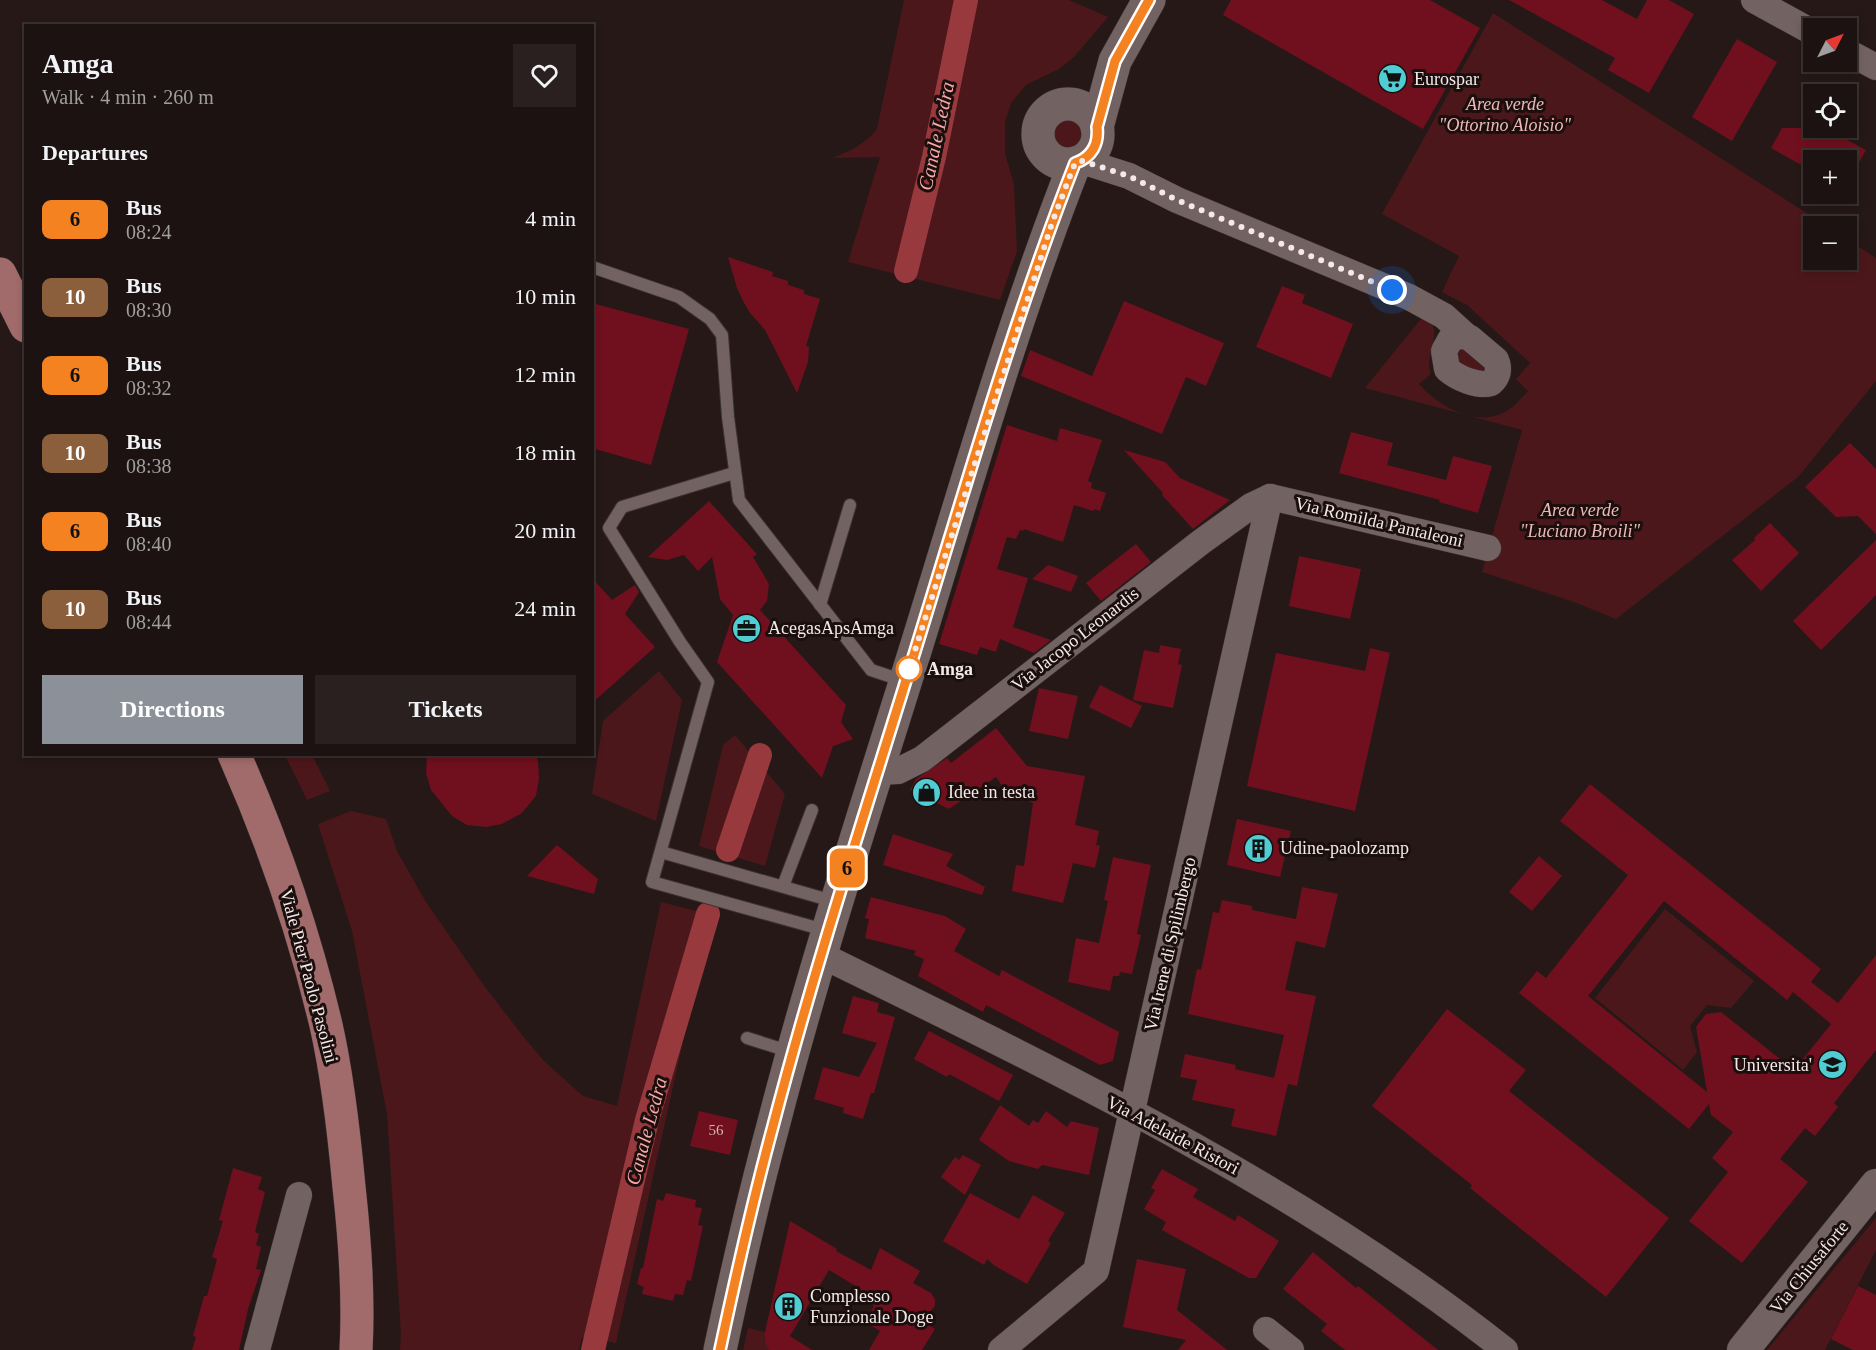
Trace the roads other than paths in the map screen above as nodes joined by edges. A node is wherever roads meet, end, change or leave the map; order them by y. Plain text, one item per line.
1 (1149, 0) edge
2 (1754, 0) edge
3 (1803, 27) edge
4 (1857, 57) edge
5 (1115, 61) junction
6 (1876, 68) edge
7 (1064, 104) junction
8 (1087, 149) junction
9 (1042, 150) junction
10 (1052, 223) junction
11 (594, 268) edge
12 (0, 274) edge
13 (24, 322) edge
14 (1456, 340) dead end
15 (734, 473) junction
16 (1270, 497) junction
17 (850, 505) dead end
18 (1488, 548) dead end
19 (820, 605) junction
20 (906, 681) junction
21 (235, 756) edge
22 (878, 772) junction
23 (812, 810) dead end
24 (661, 852) junction
25 (783, 886) junction
26 (829, 929) junction
27 (747, 1038) dead end
28 (794, 1052) junction
29 (1132, 1113) junction
30 (1876, 1185) edge
31 (299, 1195) dead end
32 (1266, 1330) dead end
33 (257, 1350) edge
34 (356, 1350) edge
35 (720, 1350) edge
36 (1001, 1350) edge
37 (1291, 1350) edge
38 (1505, 1350) edge
39 (1743, 1350) edge

1 - 5 main road
2 - 3 street
4 - 6 street
5 - 7 main road
5 - 8 main road
7 - 8 main road
7 - 9 main road
8 - 9 main road
8 - 10 main road
8 - 14 street
9 - 10 main road
10 - 20 main road
11 - 15 lane
12 - 13 main road
15 - 19 lane
15 - 24 lane
16 - 18 street, Via Romilda Pantaleoni
16 - 22 street, Via Jacopo Leonardis
16 - 29 street, Via Irene di Spilimbergo
17 - 19 lane
19 - 20 lane
20 - 22 main road
21 - 34 main road, Viale Pier Paolo Pasolini
22 - 26 main road
23 - 25 lane
24 - 25 lane
24 - 26 lane
25 - 26 lane
26 - 28 main road
26 - 29 street, Via Adelaide Ristori
27 - 28 lane
28 - 35 main road
29 - 36 street, Via Irene di Spilimbergo
29 - 38 street, Via Adelaide Ristori
30 - 39 street, Via Chiusaforte
31 - 33 street
32 - 37 street

